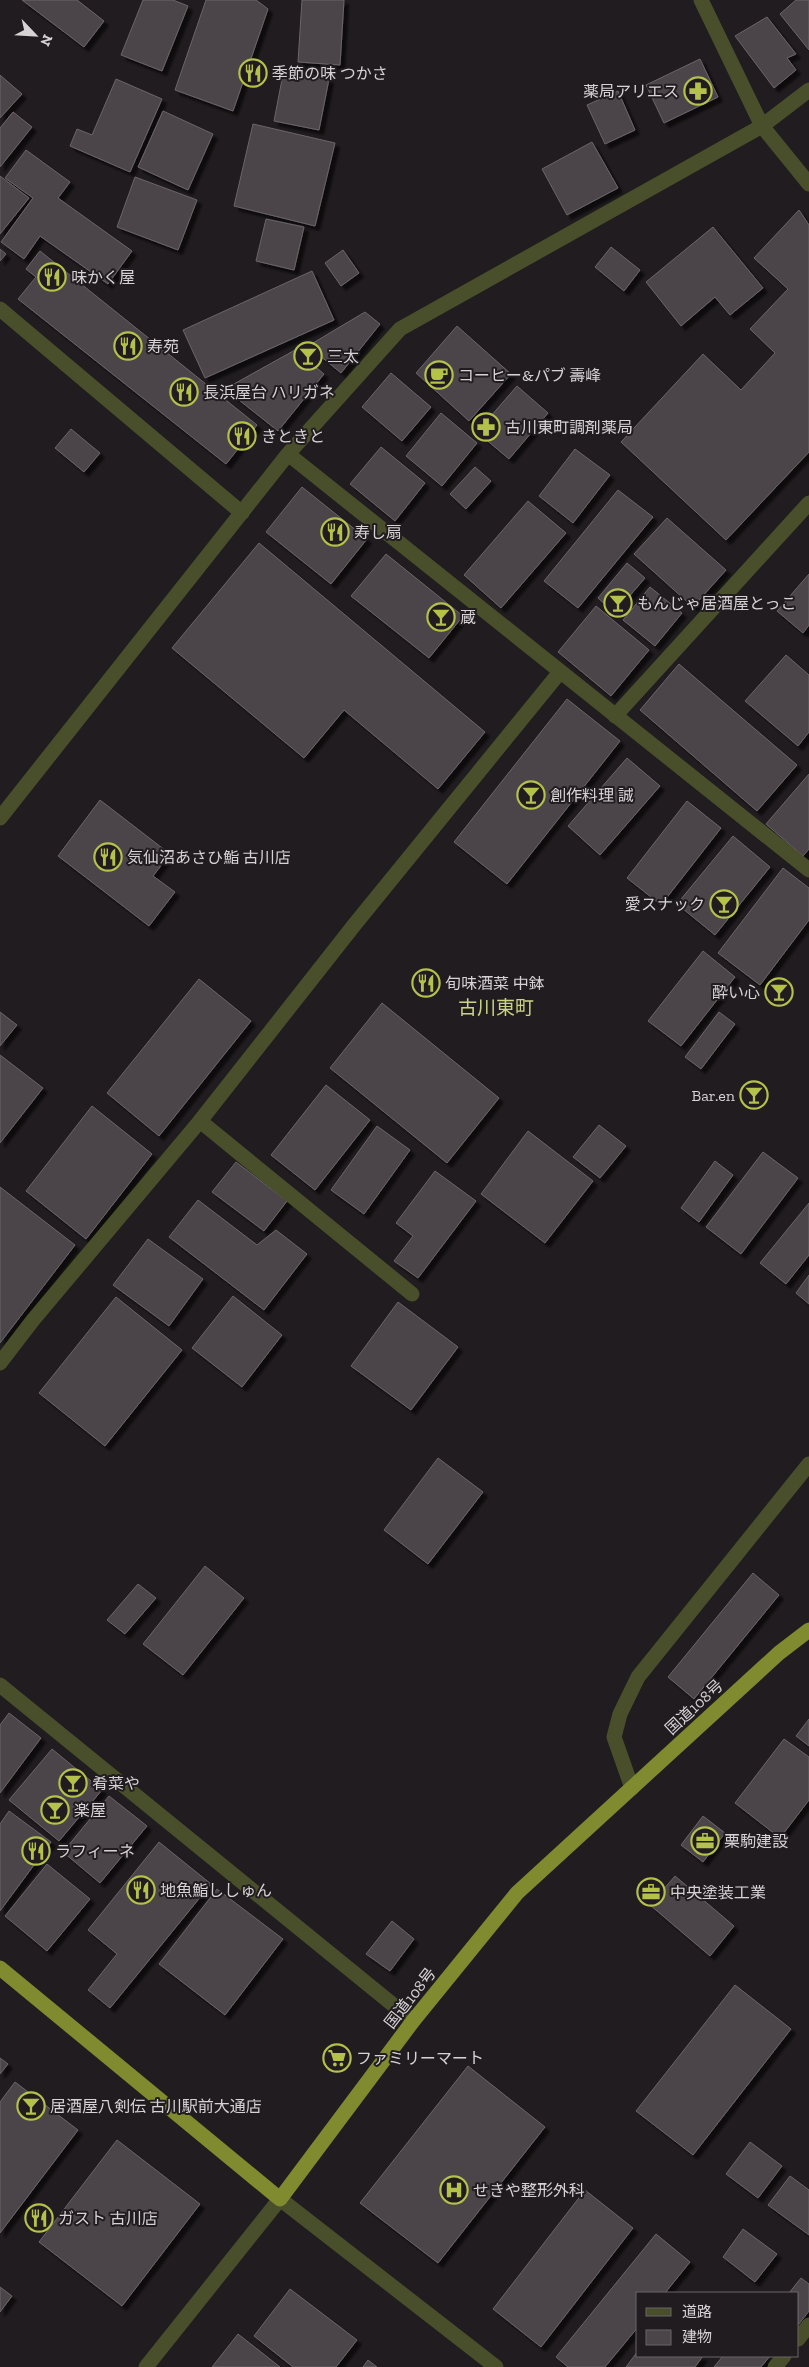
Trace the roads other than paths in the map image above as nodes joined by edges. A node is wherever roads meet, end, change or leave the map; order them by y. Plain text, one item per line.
1 (701, 0) edge
2 (809, 90) edge
3 (762, 126) junction
4 (809, 184) edge
5 (0, 309) edge
6 (288, 454) junction
7 (809, 503) edge
8 (242, 513) junction
9 (560, 672) junction
10 (615, 716) junction
11 (0, 818) edge
12 (809, 870) edge
13 (200, 1121) junction
14 (412, 1294) dead end
15 (0, 1363) edge
16 (809, 1464) edge
17 (809, 1630) edge
18 (0, 1685) edge
19 (632, 1788) junction
20 (0, 1968) edge
21 (413, 2021) junction
22 (280, 2199) junction
23 (783, 2357) edge
24 (146, 2367) edge
25 (496, 2367) edge
26 (775, 2367) edge

1 - 3 street
2 - 3 street
3 - 4 street
3 - 6 street
5 - 8 street
6 - 8 street
6 - 9 street
7 - 10 street
8 - 11 street
9 - 10 street
9 - 13 street
10 - 12 street
13 - 14 street
13 - 15 street
16 - 19 street
17 - 19 highway, 国道108号
18 - 21 street
19 - 21 highway, 国道108号
20 - 22 highway
21 - 22 highway, 国道108号
22 - 24 street
22 - 25 street
23 - 26 street

